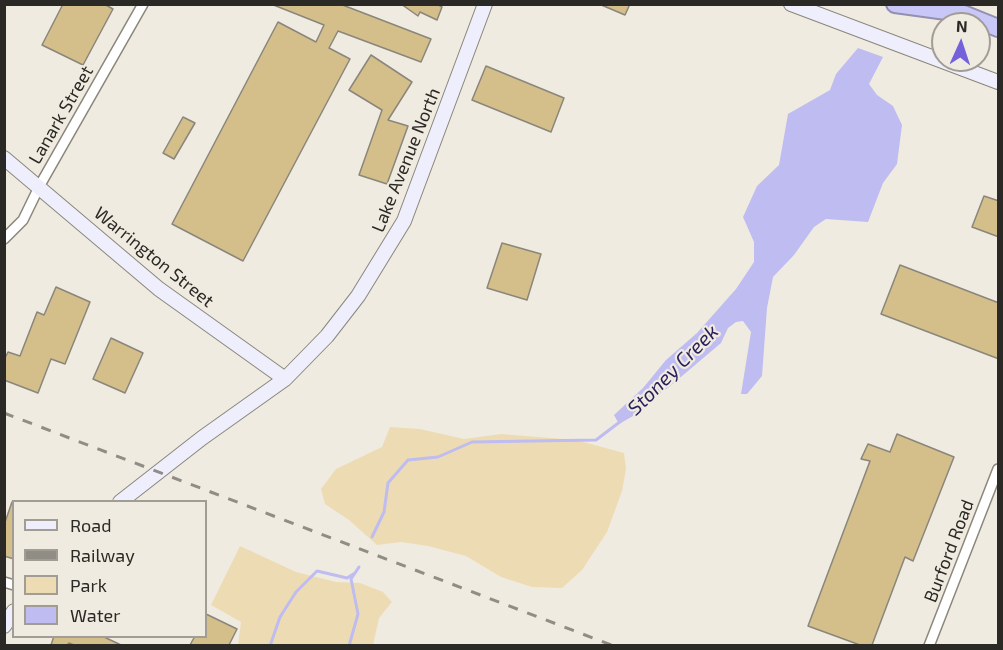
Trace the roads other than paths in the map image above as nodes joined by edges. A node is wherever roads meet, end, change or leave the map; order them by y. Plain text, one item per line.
1 (143, 4) edge
2 (485, 4) edge
3 (791, 4) edge
4 (895, 4) edge
5 (939, 4) edge
6 (954, 12) edge
7 (959, 12) edge
8 (999, 82) edge
9 (4, 158) edge
10 (40, 185) junction
11 (4, 239) edge
12 (285, 379) junction
13 (999, 469) edge
14 (121, 500) edge
15 (929, 645) edge

1 - 10 street, Lanark Street
2 - 12 street, Lake Avenue North
3 - 8 street
4 - 6 highway
5 - 7 highway
9 - 10 street, Warrington Street
10 - 11 street, Lanark Street
10 - 12 street, Warrington Street
12 - 14 street, Lake Avenue North
13 - 15 street, Burford Road

